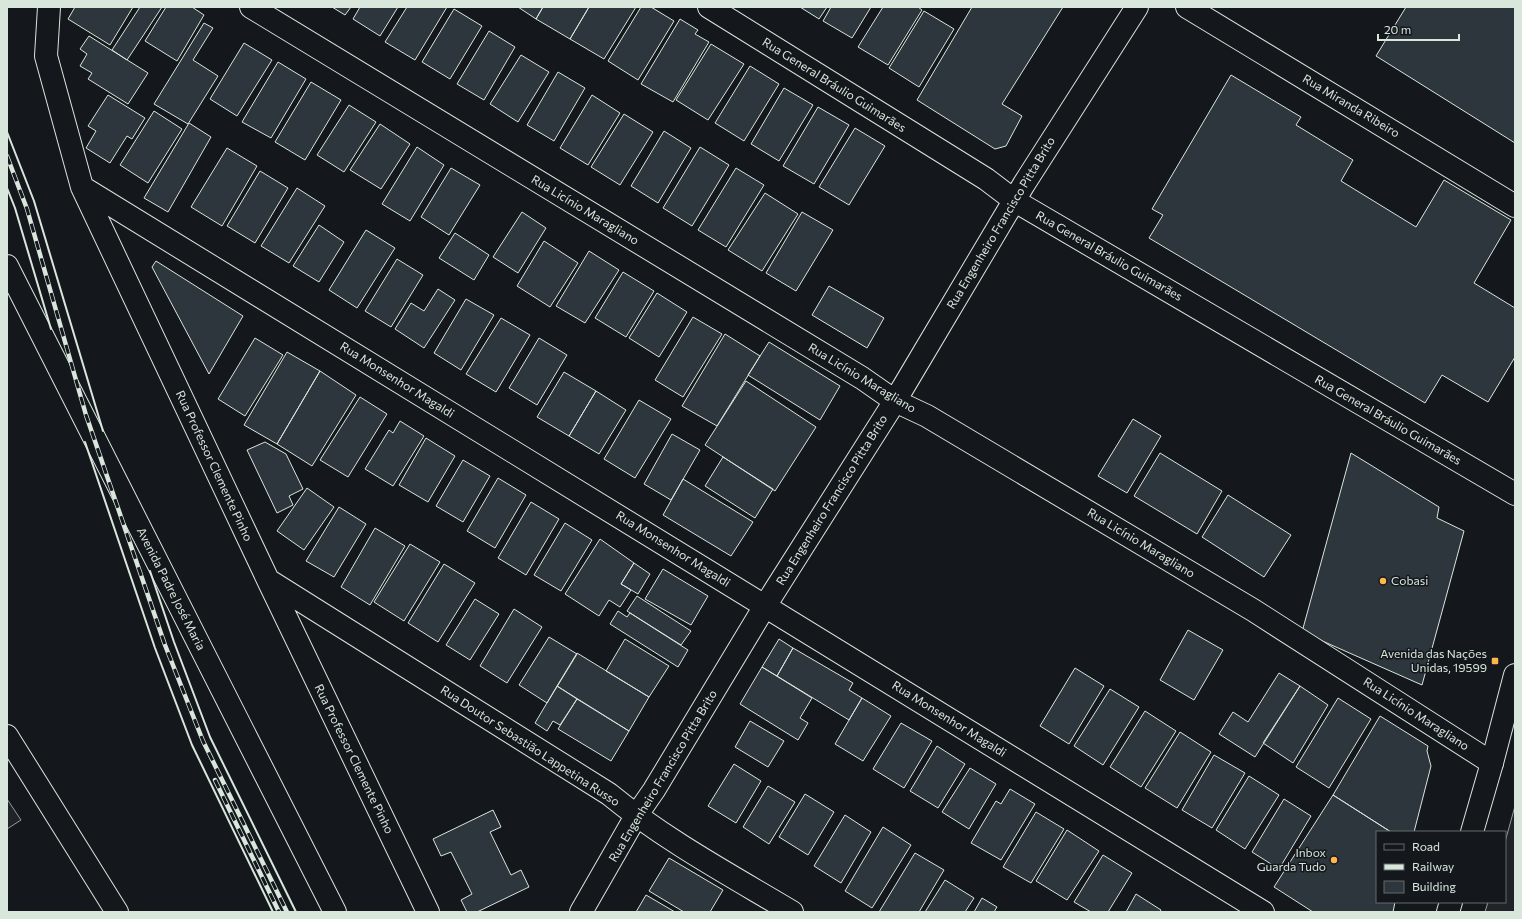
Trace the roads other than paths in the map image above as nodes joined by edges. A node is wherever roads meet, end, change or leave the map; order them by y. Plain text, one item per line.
1 (50, 7) edge
2 (251, 7) edge
3 (709, 7) edge
4 (1137, 7) edge
5 (1187, 7) edge
6 (82, 187) junction
7 (1015, 201) junction
8 (1515, 206) edge
9 (7, 266) edge
10 (895, 400) junction
11 (1515, 494) edge
12 (268, 580) junction
13 (765, 606) junction
14 (1515, 675) edge
15 (7, 736) edge
16 (1492, 763) junction
17 (636, 816) junction
18 (1472, 831) edge
19 (117, 912) edge
20 (335, 912) edge
21 (428, 912) edge
22 (581, 912) edge
23 (792, 912) edge
24 (1263, 912) edge

1 - 6 main road, Rua Professor Clemente Pinho
2 - 10 main road, Rua Licínio Maragliano
3 - 7 main road, Rua General Bráulio Guimarães
4 - 7 main road, Rua Engenheiro Francisco Pitta Brito
5 - 8 main road, Rua Miranda Ribeiro
6 - 12 main road, Rua Professor Clemente Pinho
6 - 13 main road, Rua Monsenhor Magaldi
7 - 10 main road, Rua Engenheiro Francisco Pitta Brito
7 - 11 main road, Rua General Bráulio Guimarães
9 - 20 main road, Avenida Padre José Maria
10 - 13 main road, Rua Engenheiro Francisco Pitta Brito
10 - 16 main road, Rua Licínio Maragliano
12 - 17 main road, Rua Doutor Sebastião Lappetina Russo
12 - 21 main road, Rua Professor Clemente Pinho
13 - 17 main road, Rua Engenheiro Francisco Pitta Brito
13 - 24 main road, Rua Monsenhor Magaldi
14 - 16 main road
15 - 19 main road
16 - 18 main road
17 - 22 main road, Rua Engenheiro Francisco Pitta Brito
17 - 23 main road, Rua Doutor Sebastião Lappetina Russo

